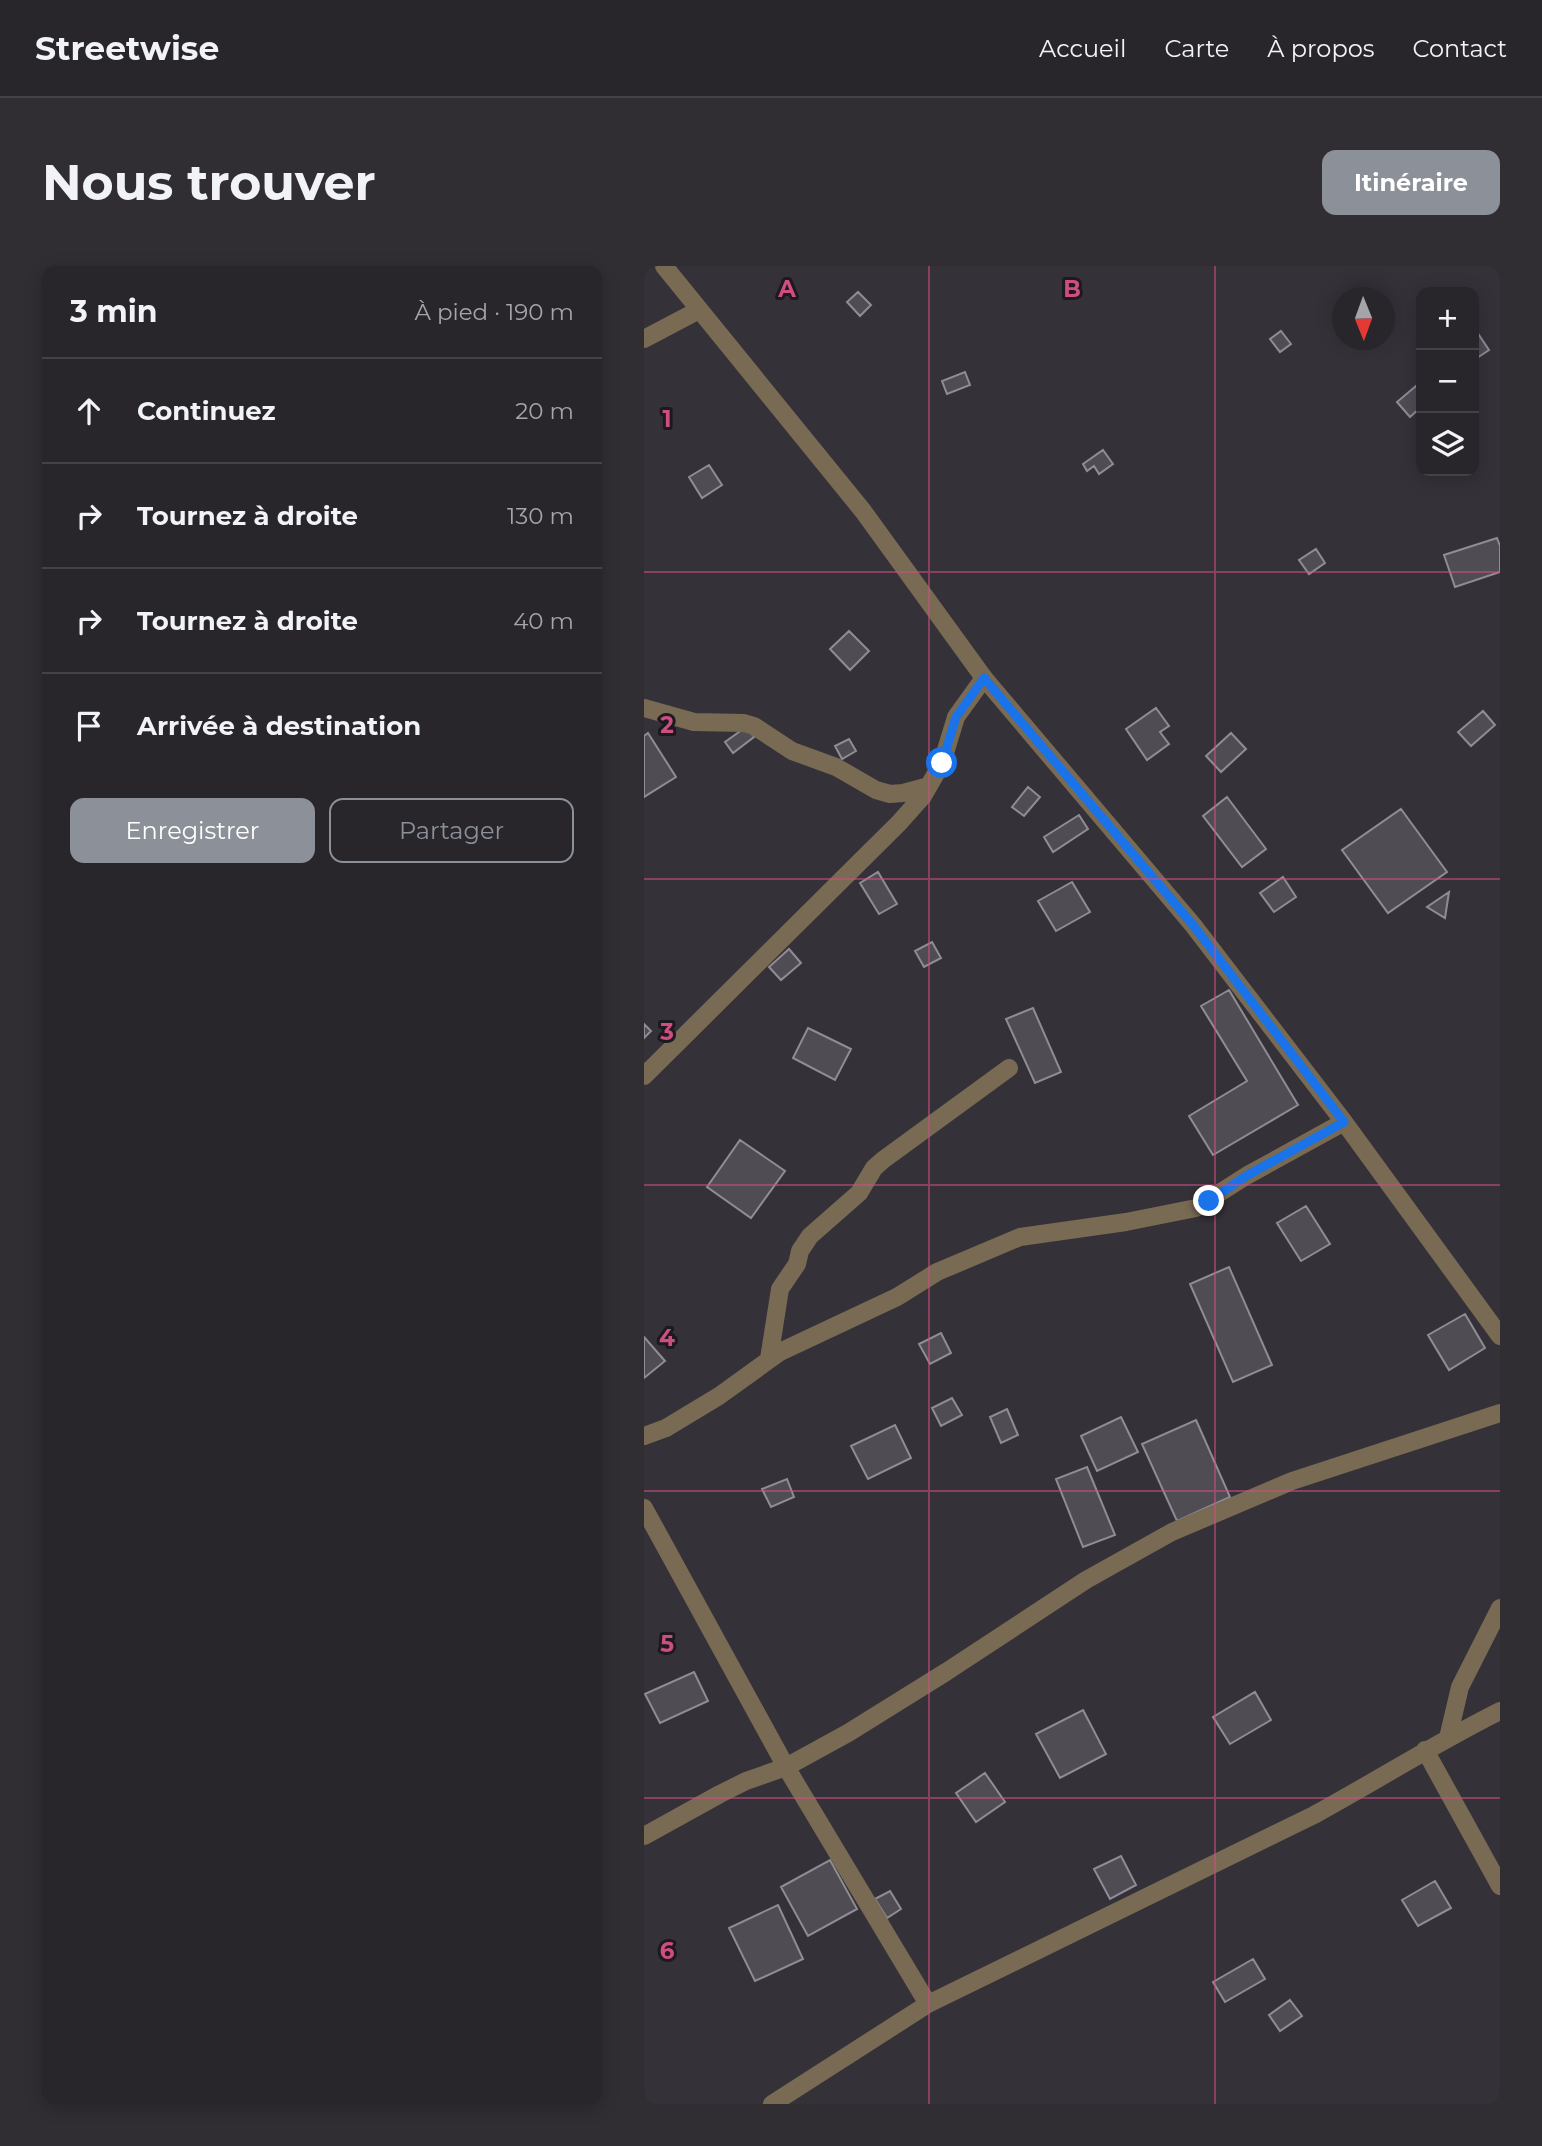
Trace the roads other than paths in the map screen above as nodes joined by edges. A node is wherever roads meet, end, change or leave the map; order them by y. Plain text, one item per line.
1 (664, 266) edge
2 (699, 310) junction
3 (644, 339) edge
4 (984, 678) junction
5 (644, 708) edge
6 (929, 786) junction
7 (1009, 1068) dead end
8 (644, 1076) edge
9 (1344, 1122) junction
10 (1500, 1336) edge
11 (769, 1359) junction
12 (1500, 1413) edge
13 (644, 1436) edge
14 (644, 1507) edge
15 (1500, 1608) edge
16 (1500, 1711) edge
17 (1448, 1738) junction
18 (1425, 1750) junction
19 (786, 1768) junction
20 (644, 1836) edge
21 (1500, 1886) edge
22 (928, 2004) junction
23 (772, 2104) edge

1 - 2 street
2 - 3 street
2 - 4 street
4 - 6 street
4 - 9 street
5 - 6 street
6 - 8 street
7 - 11 street
9 - 10 street
9 - 11 street
11 - 13 street
12 - 19 street
14 - 19 street
15 - 17 street
16 - 17 street
17 - 18 street
18 - 21 street
18 - 22 street
19 - 20 street
19 - 22 street
22 - 23 street

